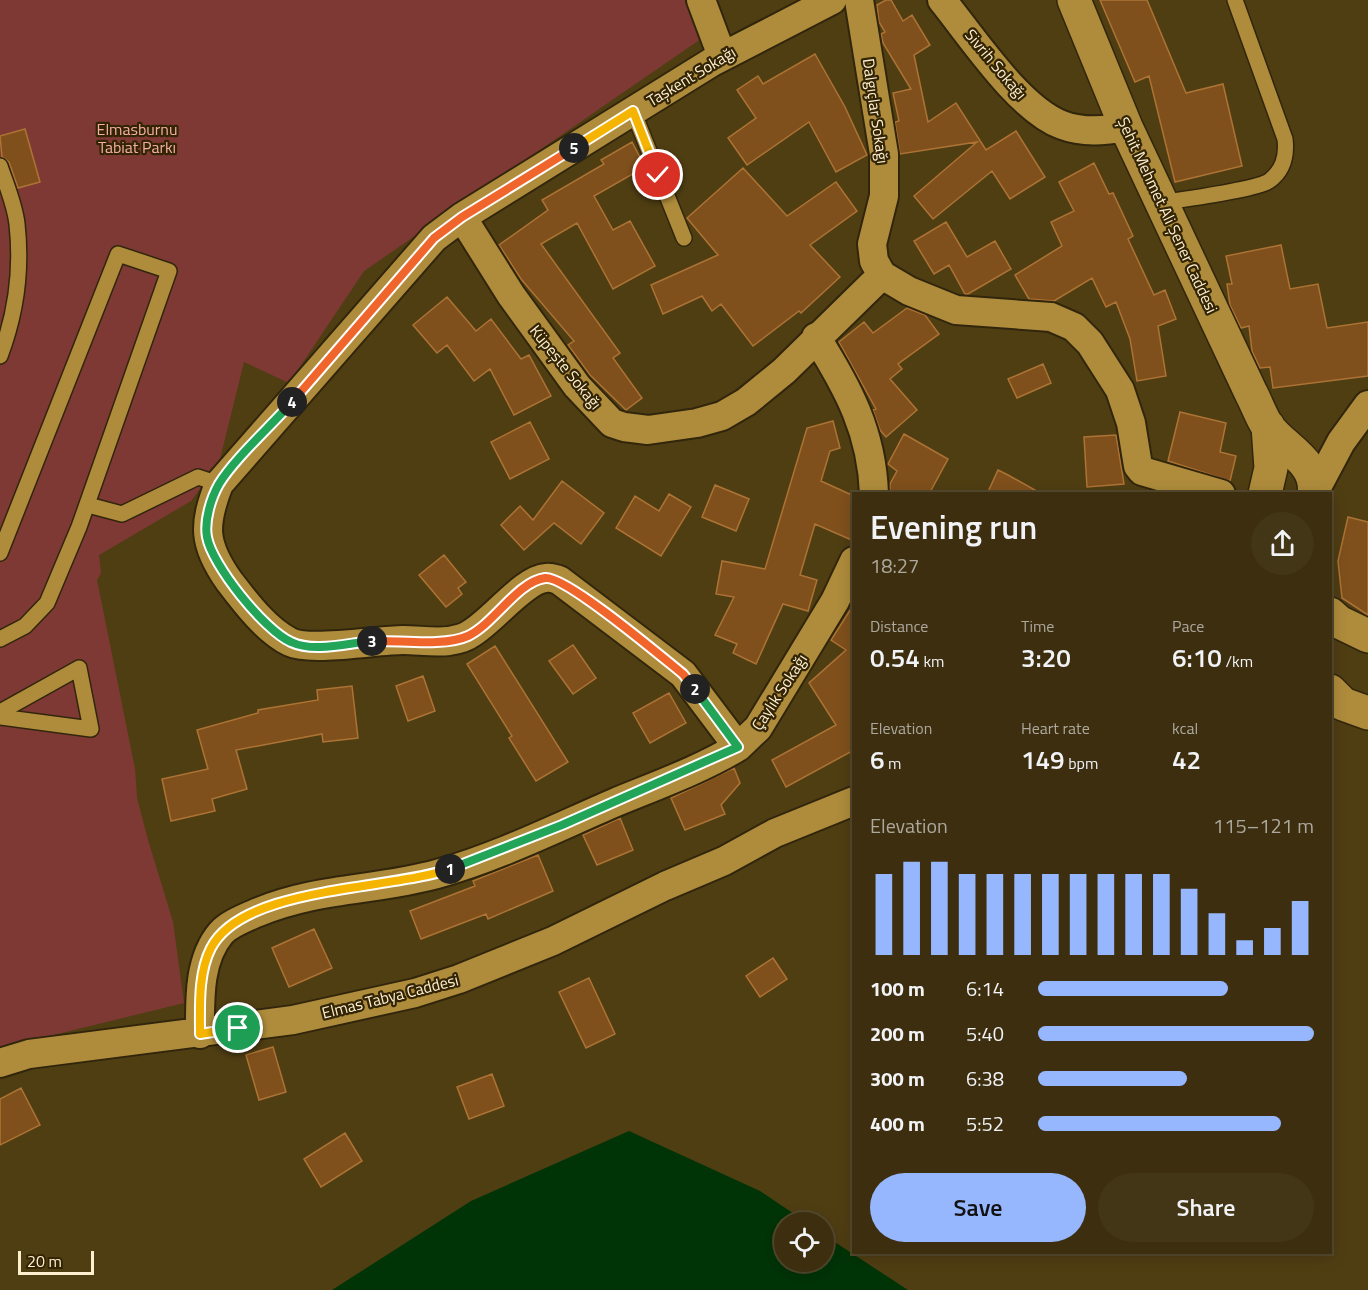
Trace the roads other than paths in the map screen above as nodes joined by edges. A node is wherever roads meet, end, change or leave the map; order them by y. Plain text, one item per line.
1 (701, 0) edge
2 (832, 0) edge
3 (859, 0) edge
4 (942, 0) edge
5 (1074, 0) edge
6 (1234, 0) edge
7 (722, 56) junction
8 (633, 111) junction
9 (1126, 127) junction
10 (0, 166) edge
11 (1162, 203) junction
12 (462, 217) junction
13 (684, 238) dead end
14 (882, 275) junction
15 (816, 337) junction
16 (0, 356) edge
17 (1368, 405) edge
18 (1268, 426) junction
19 (219, 484) junction
20 (1313, 485) edge
21 (1266, 489) edge
22 (874, 492) edge
23 (1214, 492) edge
24 (87, 505) junction
25 (0, 554) edge
26 (852, 565) edge
27 (1332, 616) edge
28 (1368, 636) edge
29 (0, 639) edge
30 (1332, 693) edge
31 (1368, 713) edge
32 (0, 715) edge
33 (738, 747) junction
34 (852, 802) edge
35 (200, 1034) junction
36 (0, 1063) edge

1 - 7 street
2 - 7 street, Taşkent Sokağı
3 - 14 street, Dalgıçlar Sokağı
4 - 9 street, Sivrih Sokağı
5 - 9 main road, Şehit Mehmet Ali Şener Caddesi
6 - 11 lane
7 - 8 street, Taşkent Sokağı
8 - 12 street, Taşkent Sokağı
8 - 13 lane
9 - 11 main road, Şehit Mehmet Ali Şener Caddesi
10 - 16 lane
11 - 18 main road, Şehit Mehmet Ali Şener Caddesi
12 - 15 street, Küpeşte Sokağı
12 - 19 street, Taşkent Sokağı
14 - 15 street, Küpeşte Sokağı
14 - 23 street
15 - 22 street
17 - 20 street
18 - 20 main road, Şehit Mehmet Ali Şener Caddesi
18 - 21 main road, Şehit Mehmet Ali Şener Caddesi
19 - 24 lane
19 - 33 street, Taşkent Sokağı
20 - 21 main road
24 - 25 lane
24 - 29 lane
26 - 33 street, Çaylık Sokağı
27 - 28 main road
30 - 31 main road
32 - 32 lane
33 - 35 street, Çaylık Sokağı
34 - 35 street, Elmas Tabya Caddesi
35 - 36 street, Elmas Tabya Caddesi

